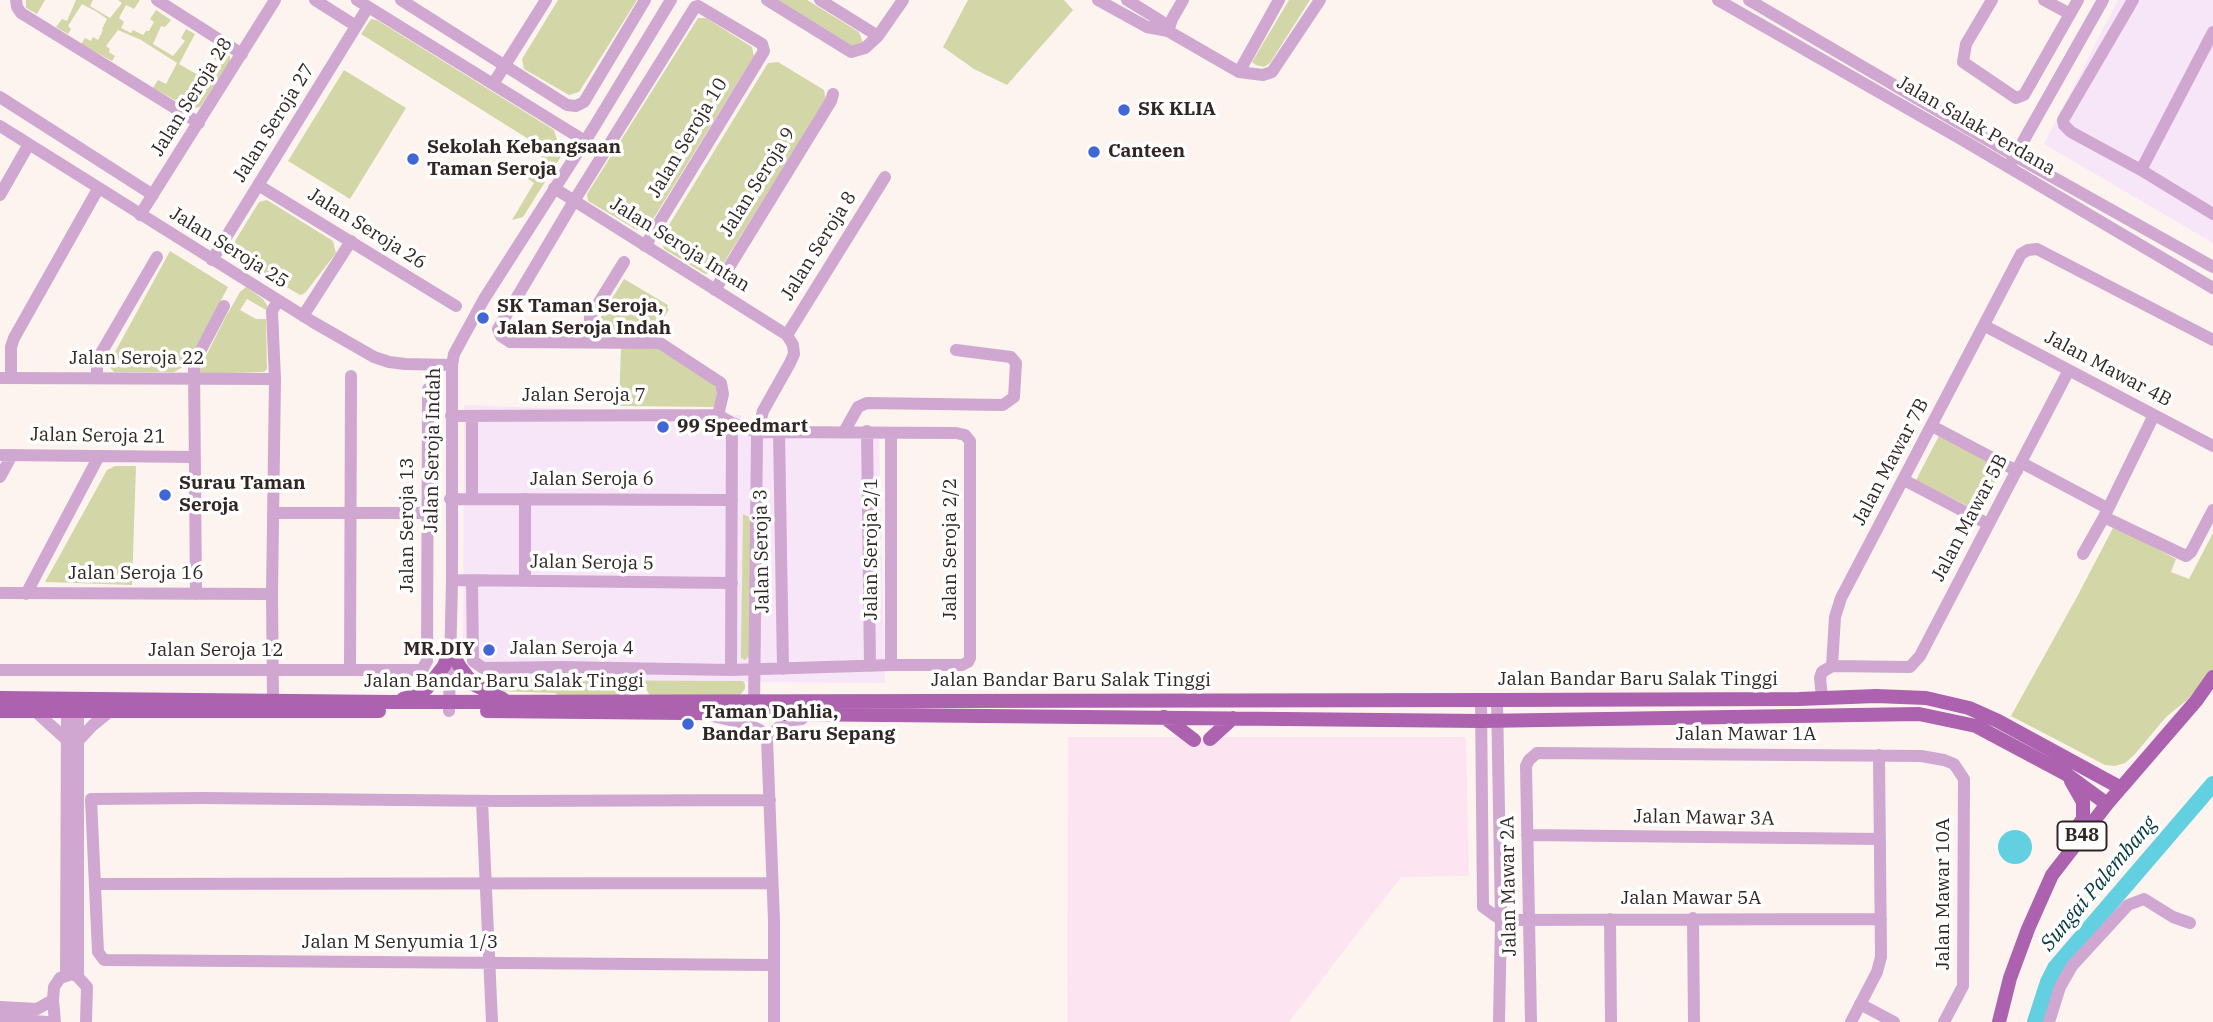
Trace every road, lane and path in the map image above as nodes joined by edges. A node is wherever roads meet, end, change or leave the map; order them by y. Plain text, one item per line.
1 (16, 0) edge
2 (157, 0) edge
3 (275, 0) edge
4 (315, 0) edge
5 (401, 0) edge
6 (546, 0) edge
7 (645, 0) edge
8 (671, 0) edge
9 (767, 0) edge
10 (820, 0) edge
11 (903, 0) edge
12 (1098, 0) edge
13 (1127, 0) edge
14 (1183, 0) edge
15 (1279, 0) edge
16 (1320, 0) edge
17 (1718, 0) edge
18 (1749, 0) edge
19 (1992, 0) edge
20 (2044, 0) edge
21 (2078, 0) edge
22 (2104, 0) edge
23 (2133, 0) edge
24 (363, 4) edge
25 (2070, 15) junction
26 (356, 26) junction
27 (1168, 31) junction
28 (2213, 32) edge
29 (878, 36) junction
30 (242, 54) junction
31 (505, 66) junction
32 (1239, 72) junction
33 (493, 84) junction
34 (833, 94) dead end
35 (0, 97) edge
36 (199, 123) junction
37 (0, 126) edge
38 (585, 141) junction
39 (29, 144) junction
40 (2012, 161) junction
41 (2141, 170) junction
42 (885, 177) dead end
43 (258, 185) junction
44 (554, 188) junction
45 (98, 189) junction
46 (0, 195) edge
47 (153, 195) junction
48 (574, 201) junction
49 (2213, 214) edge
50 (140, 215) junction
51 (351, 241) junction
52 (645, 246) junction
53 (157, 257) dead end
54 (212, 260) junction
55 (624, 262) dead end
56 (2213, 267) edge
57 (2213, 288) edge
58 (715, 290) junction
59 (278, 301) junction
60 (224, 306) dead end
61 (456, 306) dead end
62 (303, 316) junction
63 (1985, 326) junction
64 (787, 335) junction
65 (2213, 340) edge
66 (590, 342) junction
67 (956, 350) dead end
68 (452, 365) junction
69 (2069, 370) junction
70 (351, 376) dead end
71 (5, 378) edge
72 (97, 378) junction
73 (195, 378) junction
74 (275, 379) junction
75 (428, 389) dead end
76 (718, 415) junction
77 (2154, 415) junction
78 (451, 416) junction
79 (472, 416) junction
80 (732, 423) junction
81 (1931, 426) junction
82 (867, 431) junction
83 (757, 432) junction
84 (779, 432) junction
85 (844, 432) junction
86 (891, 433) junction
87 (2213, 446) edge
88 (6, 455) edge
89 (99, 456) junction
90 (195, 457) junction
91 (2019, 467) junction
92 (0, 477) edge
93 (1904, 480) junction
94 (450, 499) junction
95 (472, 499) junction
96 (525, 499) junction
97 (732, 500) junction
98 (2213, 510) edge
99 (2105, 512) junction
100 (274, 513) junction
101 (350, 513) junction
102 (428, 513) junction
103 (1988, 524) junction
104 (2083, 554) dead end
105 (452, 580) junction
106 (472, 580) junction
107 (525, 581) junction
108 (732, 583) junction
109 (0, 593) edge
110 (26, 594) junction
111 (196, 594) junction
112 (272, 594) junction
113 (450, 650) junction
114 (970, 658) joint
115 (427, 661) joint
116 (891, 665) junction
117 (870, 666) junction
118 (1832, 666) junction
119 (783, 669) junction
120 (0, 670) edge
121 (273, 670) junction
122 (350, 670) junction
123 (731, 670) junction
124 (754, 670) junction
125 (2213, 677) edge
126 (1822, 697) junction
127 (0, 698) edge
128 (273, 700) junction
129 (1481, 700) junction
130 (1497, 700) junction
131 (509, 701) junction
132 (392, 702) junction
133 (73, 705) junction
134 (449, 706) junction
135 (754, 707) junction
136 (0, 711) edge
137 (35, 712) junction
138 (109, 712) junction
139 (699, 713) junction
140 (834, 714) junction
141 (1164, 717) junction
142 (1234, 718) junction
143 (1480, 720) junction
144 (1497, 720) junction
145 (767, 738) junction
146 (1210, 738) dead end
147 (73, 740) junction
148 (1194, 740) dead end
149 (1537, 753) joint
150 (1880, 755) junction
151 (1954, 764) joint
152 (2079, 764) junction
153 (2138, 768) junction
154 (2069, 776) junction
155 (2121, 788) junction
156 (769, 800) junction
157 (482, 801) junction
158 (2107, 804) junction
159 (1527, 835) junction
160 (1880, 839) junction
161 (772, 883) junction
162 (96, 884) junction
163 (486, 884) junction
164 (1693, 918) junction
165 (1610, 919) junction
166 (1881, 919) junction
167 (1501, 920) junction
168 (1528, 920) junction
169 (2190, 923) dead end
170 (2028, 929) junction
171 (489, 963) junction
172 (774, 965) junction
173 (72, 976) junction
174 (53, 1000) junction
175 (1860, 1004) junction
176 (0, 1007) edge
177 (0, 1018) edge
178 (89, 1020) edge
179 (47, 1022) edge
180 (55, 1022) edge
181 (492, 1022) edge
182 (774, 1022) edge
183 (1499, 1022) edge
184 (1531, 1022) edge
185 (1611, 1022) edge
186 (1694, 1022) edge
187 (1851, 1022) edge
188 (1894, 1022) edge
189 (1944, 1022) edge
190 (1999, 1022) edge
191 (2049, 1022) edge

1 - 36 street
2 - 30 street
3 - 30 street, Jalan Seroja 28
4 - 26 street
5 - 31 street
6 - 31 street
7 - 31 street
8 - 38 street, Jalan Seroja Indah
9 - 29 street
10 - 29 street
11 - 29 street
12 - 27 street
13 - 27 street
14 - 27 street
15 - 32 street
16 - 32 street
17 - 40 street, Jalan Salak Perdana
18 - 40 street, Jalan Salak Perdana
19 - 25 street
20 - 25 street
21 - 25 street
22 - 40 street
23 - 41 street
24 - 26 street, Jalan Seroja 27
24 - 33 street
26 - 43 street, Jalan Seroja 27
27 - 32 street
28 - 41 street
30 - 36 street, Jalan Seroja 28
31 - 33 street
33 - 38 street
34 - 58 street, Jalan Seroja 9
35 - 47 street
36 - 47 street, Jalan Seroja 28
37 - 39 street, Jalan Seroja 25
38 - 44 street, Jalan Seroja Indah
39 - 45 street, Jalan Seroja 25
39 - 46 street
40 - 56 street, Jalan Salak Perdana
40 - 57 street, Jalan Salak Perdana
41 - 49 street
42 - 64 street, Jalan Seroja 8
43 - 51 street, Jalan Seroja 26
43 - 54 street, Jalan Seroja 27
44 - 48 street, Jalan Seroja Intan
44 - 68 street, Jalan Seroja Indah
45 - 50 street, Jalan Seroja 25
45 - 71 street
47 - 50 street, Jalan Seroja 28
48 - 52 street, Jalan Seroja Intan
48 - 52 street, Jalan Seroja 10
48 - 66 street
50 - 54 street, Jalan Seroja 25
51 - 61 street, Jalan Seroja 26
51 - 62 street
52 - 58 street, Jalan Seroja Intan
53 - 72 street
54 - 59 street, Jalan Seroja 25
55 - 66 street
58 - 64 street, Jalan Seroja Intan
59 - 62 street, Jalan Seroja 25
59 - 74 street
60 - 73 street
62 - 68 street, Jalan Seroja 25
63 - 65 street, Jalan Mawar 7B
63 - 69 street, Jalan Mawar 4B
63 - 81 street, Jalan Mawar 7B
64 - 83 street
66 - 76 street
67 - 85 street
68 - 78 street, Jalan Seroja Indah
69 - 77 street, Jalan Mawar 4B
69 - 91 street, Jalan Mawar 5B
70 - 101 street
71 - 72 street, Jalan Seroja 22
72 - 73 street, Jalan Seroja 22
73 - 74 street, Jalan Seroja 22
73 - 90 street
74 - 100 street
75 - 102 street, Jalan Seroja 13
76 - 79 street, Jalan Seroja 7
76 - 80 street
77 - 87 street, Jalan Mawar 4B
77 - 99 street
78 - 79 street, Jalan Seroja 7
78 - 94 street, Jalan Seroja Indah
79 - 95 street
80 - 83 street
80 - 97 street
81 - 91 street
81 - 93 street, Jalan Mawar 7B
82 - 85 street
82 - 86 street
82 - 117 street
83 - 84 street
83 - 124 street
84 - 85 street
84 - 119 street, Jalan Seroja 3
86 - 114 street, Jalan Seroja 2/2
86 - 116 street, Jalan Seroja 2/1
88 - 89 street, Jalan Seroja 21
88 - 92 street
89 - 90 street, Jalan Seroja 21
89 - 110 street
90 - 111 street
91 - 99 street
91 - 103 street, Jalan Mawar 5B
93 - 103 street
93 - 118 street, Jalan Mawar 7B
94 - 95 street, Jalan Seroja 6
94 - 105 street, Jalan Seroja Indah
95 - 96 street, Jalan Seroja 6
96 - 97 street, Jalan Seroja 6
96 - 107 street
97 - 108 street
98 - 99 street
99 - 104 street
100 - 101 street
100 - 112 street
101 - 102 street
101 - 122 street
102 - 115 street, Jalan Seroja 13
103 - 118 street, Jalan Mawar 5B
105 - 106 street, Jalan Seroja 5
105 - 113 street, Jalan Seroja Indah
106 - 107 street, Jalan Seroja 5
106 - 123 street, Jalan Seroja 4
107 - 108 street, Jalan Seroja 5
108 - 123 street
109 - 110 street, Jalan Seroja 16
110 - 111 street, Jalan Seroja 16
111 - 112 street, Jalan Seroja 16
112 - 121 street
113 - 131 main road
113 - 132 main road
113 - 134 street, Jalan Seroja Indah
114 - 116 street, Jalan Seroja 4
115 - 122 street, Jalan Seroja 12
116 - 117 street, Jalan Seroja 4
117 - 119 street, Jalan Seroja 4
118 - 126 street
119 - 124 street, Jalan Seroja 4
120 - 121 street, Jalan Seroja 12
121 - 122 street, Jalan Seroja 12
121 - 128 street
123 - 124 street, Jalan Seroja 4
124 - 135 street
125 - 153 main road, B48
126 - 130 main road, Jalan Bandar Baru Salak Tinggi
126 - 152 main road, Jalan Bandar Baru Salak Tinggi
127 - 133 main road, Jalan Bandar Baru Salak Tinggi
128 - 132 main road, Jalan Bandar Baru Salak Tinggi
128 - 133 main road, Jalan Bandar Baru Salak Tinggi
129 - 130 main road, Jalan Bandar Baru Salak Tinggi
129 - 135 main road, Jalan Bandar Baru Salak Tinggi
129 - 143 street
130 - 144 street
131 - 134 main road, Jalan Bandar Baru Salak Tinggi
131 - 135 main road, Jalan Bandar Baru Salak Tinggi
132 - 134 main road, Jalan Bandar Baru Salak Tinggi
133 - 137 main road, Jalan Bandar Baru Salak Tinggi
133 - 138 main road, Jalan Bandar Baru Salak Tinggi
133 - 147 street
134 - 138 main road, Jalan Bandar Baru Salak Tinggi
134 - 139 main road, Jalan Bandar Baru Salak Tinggi
135 - 139 main road, Jalan Bandar Baru Salak Tinggi
135 - 140 main road, Jalan Bandar Baru Salak Tinggi
136 - 137 main road, Jalan Bandar Baru Salak Tinggi
137 - 147 street
138 - 147 street
139 - 145 street
140 - 141 main road, Jalan Bandar Baru Salak Tinggi
140 - 145 street
141 - 142 main road, Jalan Bandar Baru Salak Tinggi
141 - 148 main road
142 - 143 main road, Jalan Bandar Baru Salak Tinggi
142 - 146 main road
143 - 144 main road, Jalan Bandar Baru Salak Tinggi
143 - 167 street
144 - 154 main road, Jalan Bandar Baru Salak Tinggi
144 - 167 street
145 - 156 street
147 - 173 street
149 - 150 street, Jalan Mawar 1A
149 - 159 street, Jalan Mawar 2A
150 - 151 street, Jalan Mawar 1A
150 - 160 street
151 - 189 street, Jalan Mawar 10A
152 - 153 main road
152 - 155 main road, Jalan Bandar Baru Salak Tinggi
153 - 155 main road, B48
154 - 158 main road, Jalan Bandar Baru Salak Tinggi
154 - 170 main road
155 - 158 main road, B48
156 - 157 street
156 - 161 street
157 - 162 street
157 - 163 street
158 - 170 main road, B48
159 - 160 street, Jalan Mawar 3A
159 - 168 street, Jalan Mawar 2A
160 - 166 street
161 - 163 street
161 - 172 street
162 - 163 street
162 - 171 street, Jalan M Senyumia 1/3
163 - 171 street
164 - 165 street, Jalan Mawar 5A
164 - 166 street, Jalan Mawar 5A
164 - 186 street
165 - 168 street, Jalan Mawar 5A
165 - 185 street
166 - 175 street
167 - 168 street, Jalan Mawar 5A
167 - 183 street
168 - 184 street, Jalan Mawar 2A
169 - 191 street
170 - 190 main road, B48
171 - 172 street, Jalan M Senyumia 1/3
171 - 181 street
172 - 182 street
173 - 174 street
173 - 178 street
174 - 176 street
174 - 180 street
175 - 187 street
175 - 188 street
177 - 179 street

